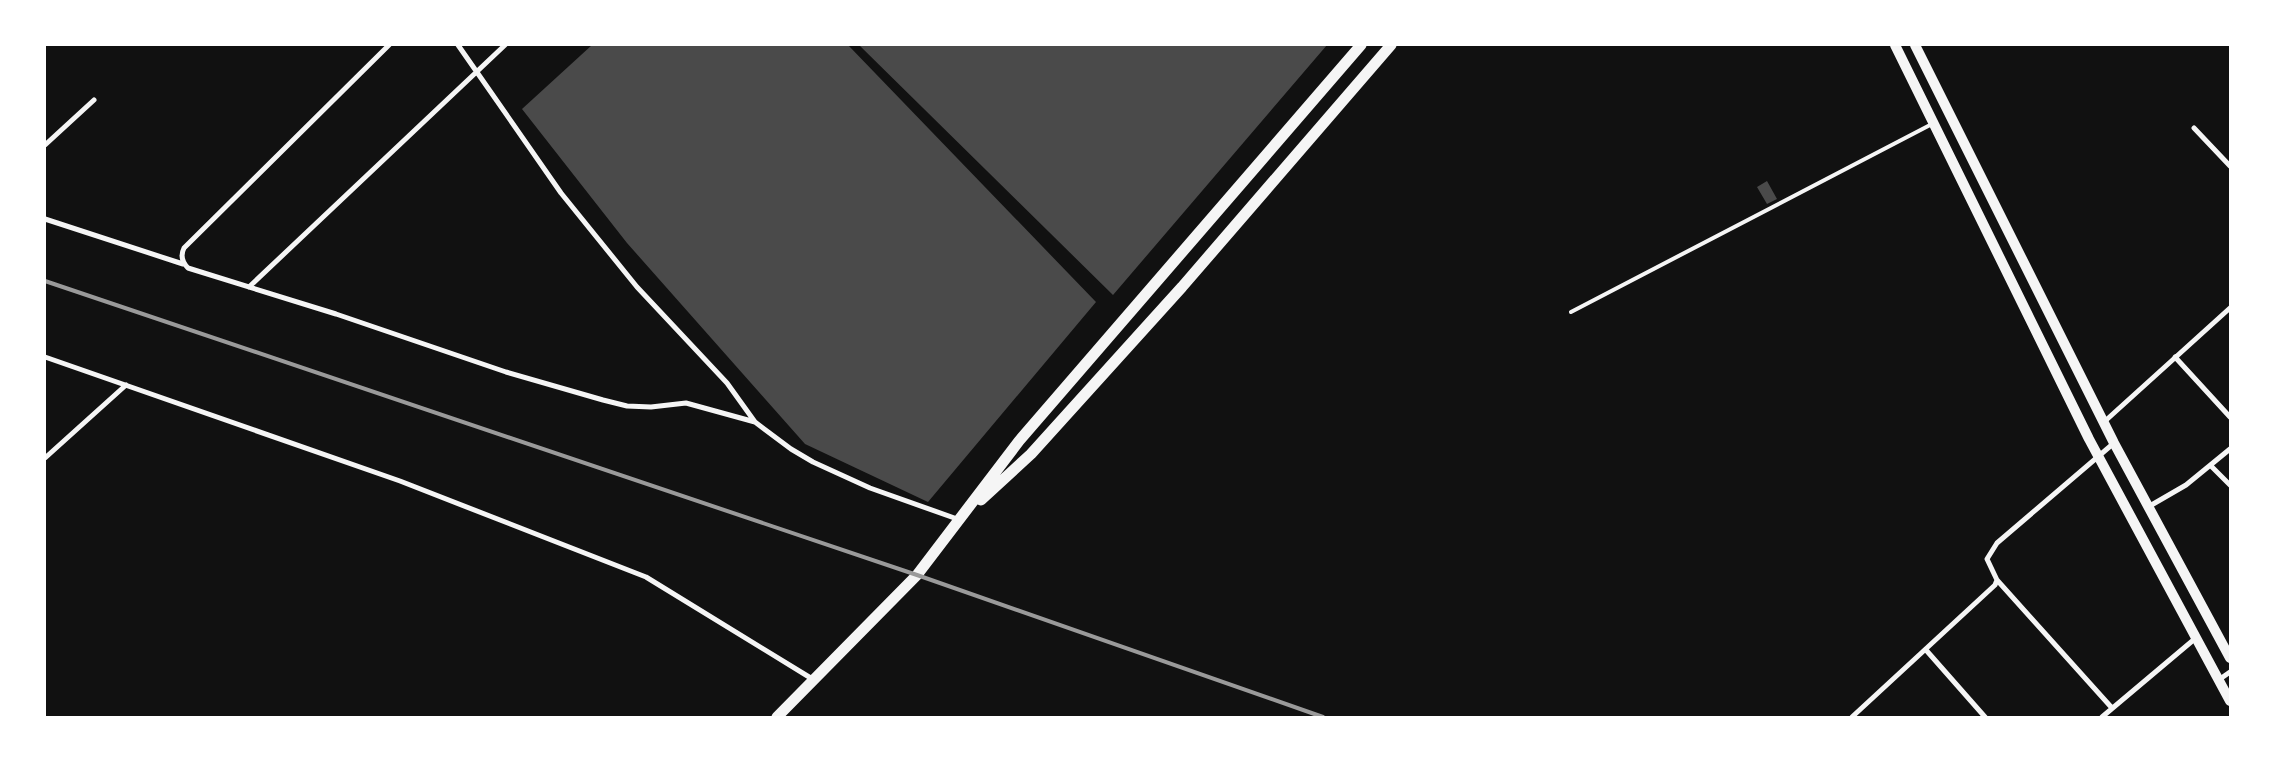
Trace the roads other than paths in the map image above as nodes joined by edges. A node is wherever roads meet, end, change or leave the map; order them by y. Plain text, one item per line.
1 (389, 45) edge
2 (458, 45) edge
3 (505, 45) edge
4 (1360, 45) edge
5 (1391, 45) edge
6 (1895, 45) edge
7 (1916, 45) edge
8 (476, 72) junction
9 (94, 100) dead end
10 (1934, 123) junction
11 (2194, 128) dead end
12 (45, 145) edge
13 (2230, 166) edge
14 (45, 219) edge
15 (183, 264) junction
16 (249, 287) junction
17 (2230, 308) edge
18 (1571, 312) dead end
19 (45, 357) edge
20 (2174, 357) junction
21 (126, 385) junction
22 (2230, 417) edge
23 (755, 422) junction
24 (2104, 422) junction
25 (2114, 443) junction
26 (2230, 449) edge
27 (2099, 457) junction
28 (45, 458) edge
29 (2212, 466) junction
30 (2230, 485) edge
31 (2148, 508) junction
32 (960, 520) junction
33 (1997, 580) junction
34 (2197, 637) junction
35 (1926, 650) junction
36 (2230, 658) edge
37 (2230, 672) edge
38 (2220, 679) junction
39 (814, 680) junction
40 (2230, 700) edge
41 (2112, 708) junction
42 (1982, 716) edge
43 (777, 717) edge
44 (1852, 717) edge
45 (2102, 717) edge

1 - 15 street
2 - 8 street
3 - 8 street
4 - 32 main road
5 - 32 main road
6 - 10 main road
7 - 24 main road
8 - 16 street
8 - 23 street
9 - 12 street
10 - 18 lane
10 - 27 main road
11 - 13 street
14 - 15 street
15 - 16 street
16 - 23 street
17 - 20 street
19 - 21 street
20 - 22 street
20 - 24 street
21 - 28 street
21 - 39 street
23 - 32 street
24 - 25 main road
25 - 27 street
25 - 31 main road
26 - 29 street
27 - 33 street
27 - 34 main road
29 - 30 street
29 - 31 street
31 - 36 main road
32 - 39 main road
33 - 35 street
33 - 41 street
34 - 38 main road
34 - 41 street
35 - 42 street
35 - 44 street
37 - 38 street
38 - 40 main road
39 - 43 main road
41 - 45 street

